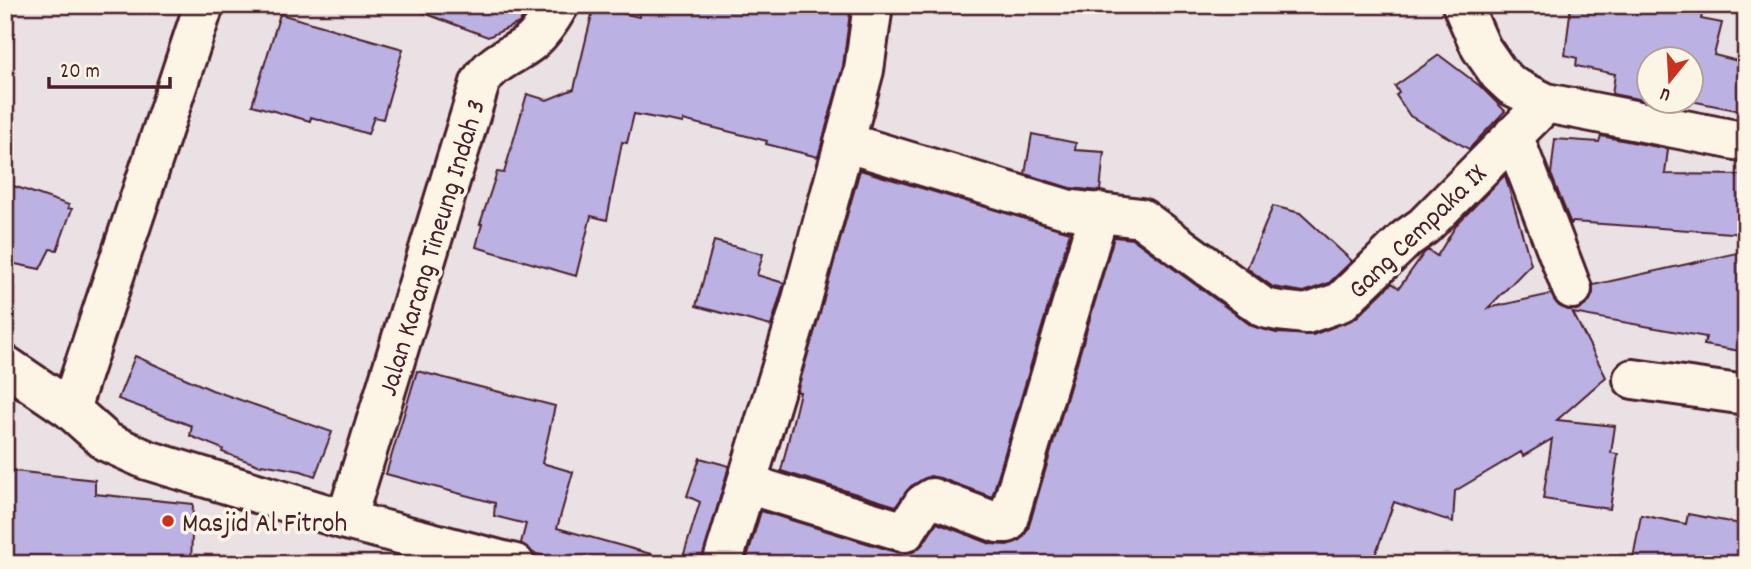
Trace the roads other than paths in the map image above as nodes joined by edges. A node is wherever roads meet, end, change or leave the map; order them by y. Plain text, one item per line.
1 (204, 5) edge
2 (559, 5) edge
3 (873, 5) edge
4 (1462, 5) edge
5 (1546, 103) junction
6 (1513, 135) junction
7 (844, 142) junction
8 (1746, 142) edge
9 (1098, 212) junction
10 (1572, 289) dead end
11 (5, 365) edge
12 (1633, 379) dead end
13 (1746, 395) edge
14 (70, 409) junction
15 (747, 484) junction
16 (346, 520) junction
17 (515, 564) edge
18 (722, 564) edge

1 - 14 street
2 - 16 street, Jalan Karang Tineung Indah 3
3 - 7 street
4 - 5 street
5 - 6 street, Gang Cempaka IX
5 - 8 street
6 - 9 street, Gang Cempaka IX
6 - 10 street
7 - 9 street, Gang Cempaka IX
7 - 15 street
9 - 15 street
11 - 14 street
12 - 13 street
14 - 16 street
15 - 18 street
16 - 17 street

